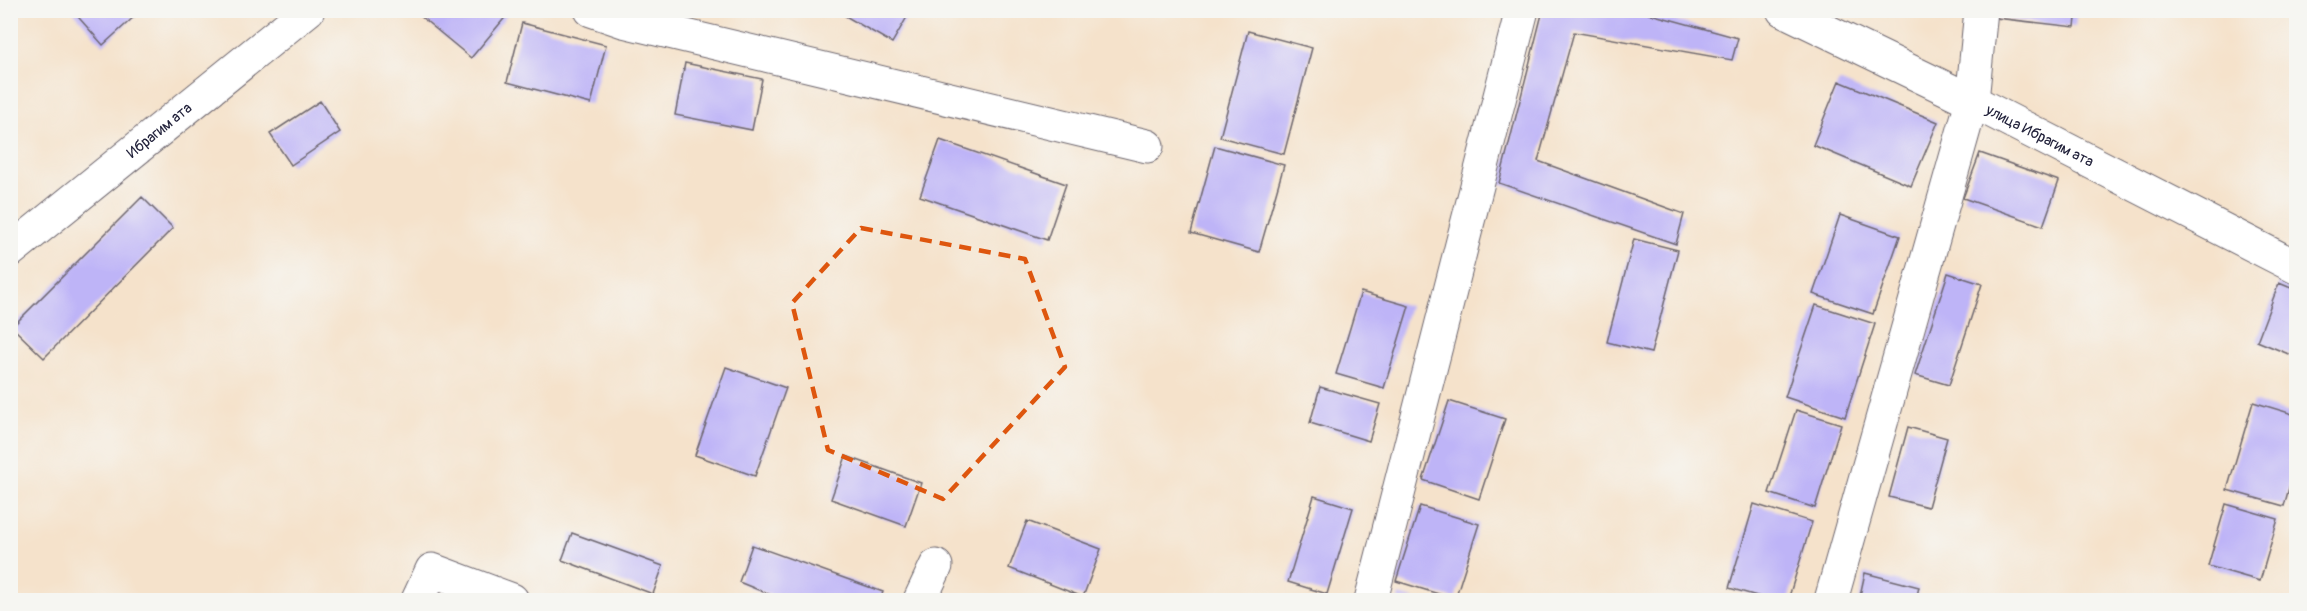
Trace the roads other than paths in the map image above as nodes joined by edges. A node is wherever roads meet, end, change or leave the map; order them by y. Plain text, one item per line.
1 (308, 10) edge
2 (591, 10) edge
3 (1522, 10) edge
4 (1783, 10) edge
5 (1982, 10) edge
6 (1972, 101) junction
7 (1147, 146) dead end
8 (10, 251) edge
9 (2296, 267) edge
10 (936, 566) dead end
11 (418, 600) edge
12 (512, 600) edge
13 (920, 600) edge
14 (1371, 600) edge
15 (1831, 600) edge

1 - 8 street, Ибрагим ата
2 - 7 street
3 - 14 street
4 - 6 street, улица Ибрагим ата
5 - 6 street
6 - 9 street, улица Ибрагим ата
6 - 15 street
10 - 13 street
11 - 12 street

